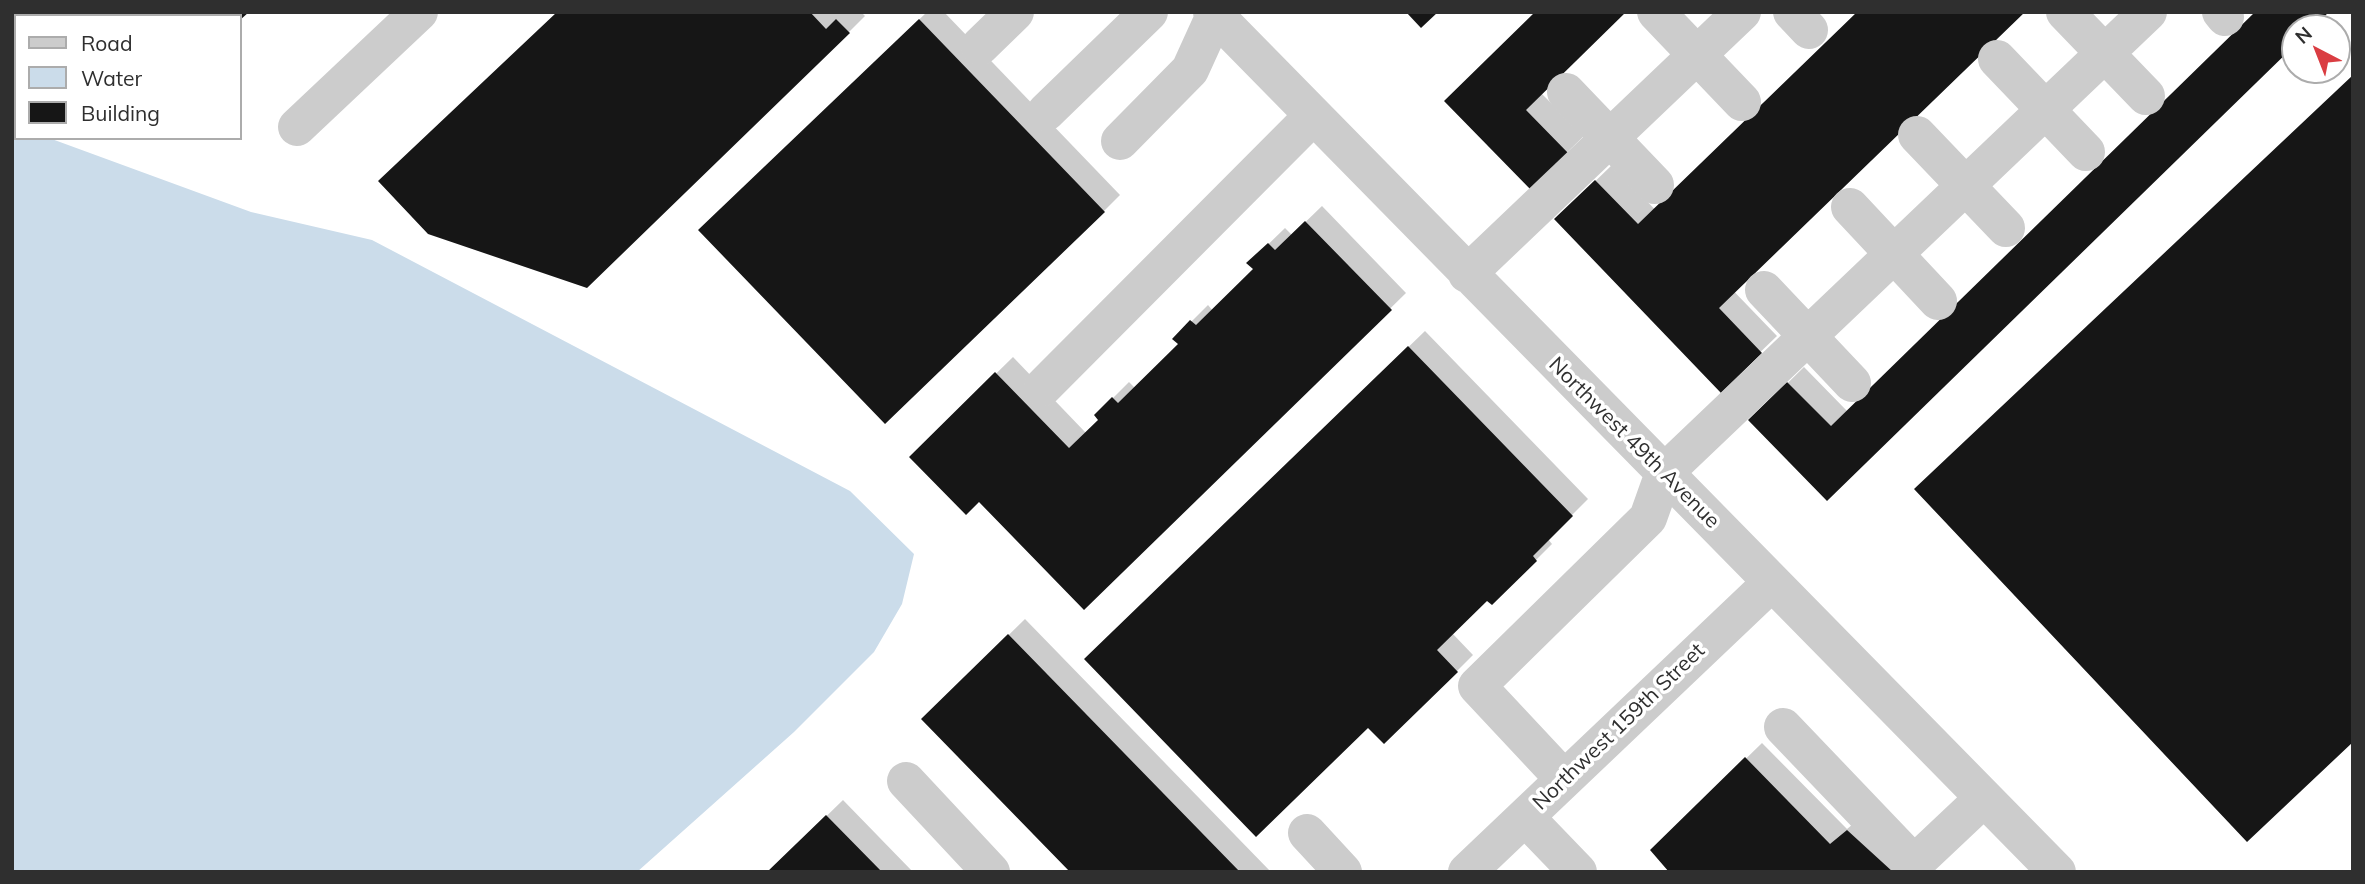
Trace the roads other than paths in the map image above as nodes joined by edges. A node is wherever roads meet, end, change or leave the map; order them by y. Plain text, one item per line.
1 (419, 12) edge
2 (1015, 12) edge
3 (1149, 12) edge
4 (1656, 12) edge
5 (1742, 12) edge
6 (2065, 12) edge
7 (2148, 12) edge
8 (1214, 14) edge
9 (980, 46) dead end
10 (2105, 53) junction
11 (1697, 55) junction
12 (1997, 59) dead end
13 (1566, 92) dead end
14 (2146, 96) dead end
15 (1742, 102) dead end
16 (2045, 110) junction
17 (1046, 112) dead end
18 (1313, 116) junction
19 (297, 127) dead end
20 (1917, 135) dead end
21 (1610, 138) junction
22 (1120, 141) dead end
23 (2085, 152) dead end
24 (1655, 185) dead end
25 (1965, 186) junction
26 (1850, 208) dead end
27 (2006, 228) dead end
28 (1894, 254) junction
29 (1467, 274) junction
30 (1763, 290) dead end
31 (1938, 300) dead end
32 (1807, 336) junction
33 (1852, 383) dead end
34 (1043, 387) dead end
35 (1664, 473) junction
36 (1771, 583) junction
37 (1783, 727) dead end
38 (1564, 779) junction
39 (906, 781) dead end
40 (1984, 798) junction
41 (1525, 817) junction
42 (1307, 833) dead end
43 (990, 872) edge
44 (1343, 872) edge
45 (1467, 872) edge
46 (1578, 872) edge
47 (2057, 872) edge

1 - 19 street
2 - 9 street
3 - 17 street
4 - 11 street
5 - 11 street
6 - 10 street
7 - 10 street
8 - 18 street, Northwest 49th Avenue
8 - 22 street
10 - 14 street
10 - 16 street
11 - 15 street
11 - 21 street
12 - 16 street
13 - 21 street
16 - 23 street
16 - 25 street
18 - 29 street, Northwest 49th Avenue
18 - 34 street
20 - 25 street
21 - 24 street
21 - 29 street
25 - 27 street
25 - 28 street
26 - 28 street
28 - 31 street
28 - 32 street
29 - 35 street, Northwest 49th Avenue
30 - 32 street
32 - 33 street
32 - 35 street
35 - 36 street, Northwest 49th Avenue
35 - 38 street
36 - 38 street, Northwest 159th Street
36 - 40 street, Northwest 49th Avenue
37 - 40 street
38 - 41 street, Northwest 159th Street
39 - 43 street
40 - 47 street, Northwest 49th Avenue
41 - 45 street, Northwest 159th Street
41 - 46 street
42 - 44 street

